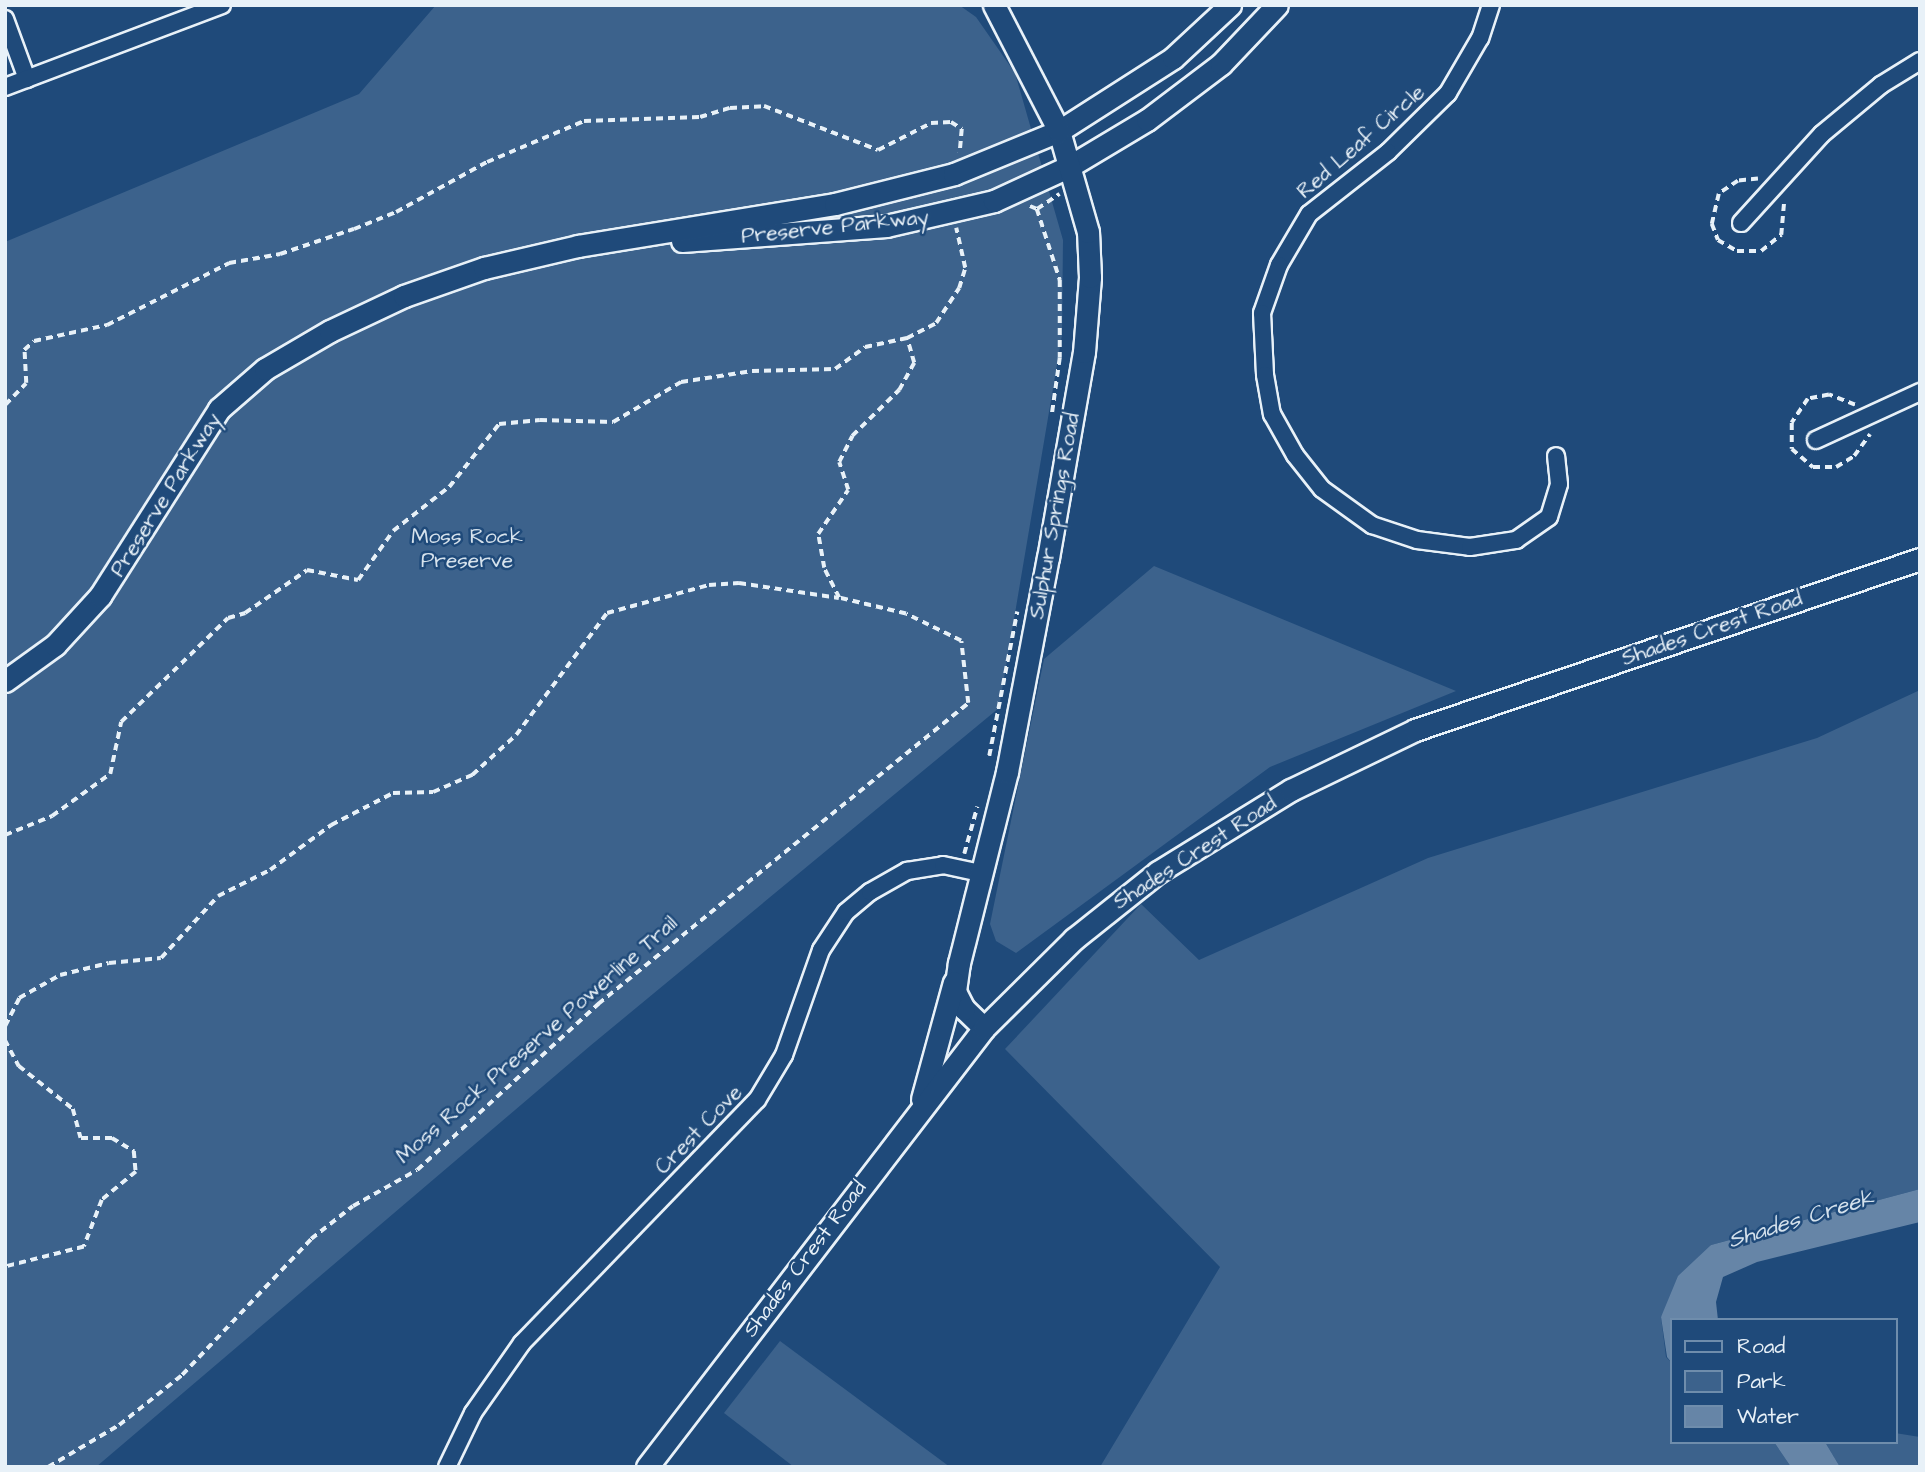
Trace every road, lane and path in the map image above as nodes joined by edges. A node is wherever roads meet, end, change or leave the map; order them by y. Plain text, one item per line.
1 (222, 5) edge
2 (994, 5) edge
3 (1230, 5) edge
4 (1277, 5) edge
5 (1491, 5) edge
6 (5, 19) edge
7 (1920, 61) edge
8 (27, 79) junction
9 (5, 87) edge
10 (1059, 131) junction
11 (954, 174) junction
12 (1073, 174) junction
13 (1025, 205) dead end
14 (1037, 209) junction
15 (1741, 223) dead end
16 (954, 224) junction
17 (578, 246) junction
18 (908, 338) junction
19 (1920, 392) edge
20 (5, 405) edge
21 (1050, 425) dead end
22 (1816, 440) dead end
23 (1556, 456) dead end
24 (1920, 558) edge
25 (839, 598) junction
26 (1021, 601) dead end
27 (5, 681) edge
28 (988, 762) dead end
29 (978, 802) dead end
30 (5, 835) edge
31 (960, 867) junction
32 (982, 873) junction
33 (959, 963) junction
34 (5, 1026) edge
35 (984, 1028) junction
36 (5, 1040) edge
37 (919, 1111) junction
38 (5, 1266) edge
39 (48, 1467) edge
40 (447, 1467) edge
41 (648, 1467) edge

1 - 8 street
2 - 10 street, Sulphur Springs Road
3 - 10 street, Preserve Parkway
4 - 12 street, Preserve Parkway
5 - 23 street, Red Leaf Circle
6 - 8 street
7 - 15 street
8 - 9 street
10 - 11 street, Preserve Parkway
10 - 12 street, Sulphur Springs Road
11 - 17 street, Preserve Parkway
11 - 20 path
12 - 14 path
12 - 16 street, Preserve Parkway
12 - 32 street, Sulphur Springs Road
13 - 14 path
14 - 21 path
16 - 17 street, Preserve Parkway
16 - 18 path
17 - 27 street, Preserve Parkway
18 - 25 path
18 - 30 path
19 - 22 street
24 - 35 street, Shades Crest Road
25 - 34 path
25 - 39 path, Moss Rock Preserve Powerline Trail
26 - 28 path
29 - 31 path
31 - 32 street, Crest Cove
31 - 40 street, Crest Cove
32 - 33 street, Sulphur Springs Road
33 - 35 street, Sulphur Springs Road
33 - 37 street
35 - 37 street, Shades Crest Road
36 - 38 path
37 - 41 street, Shades Crest Road

